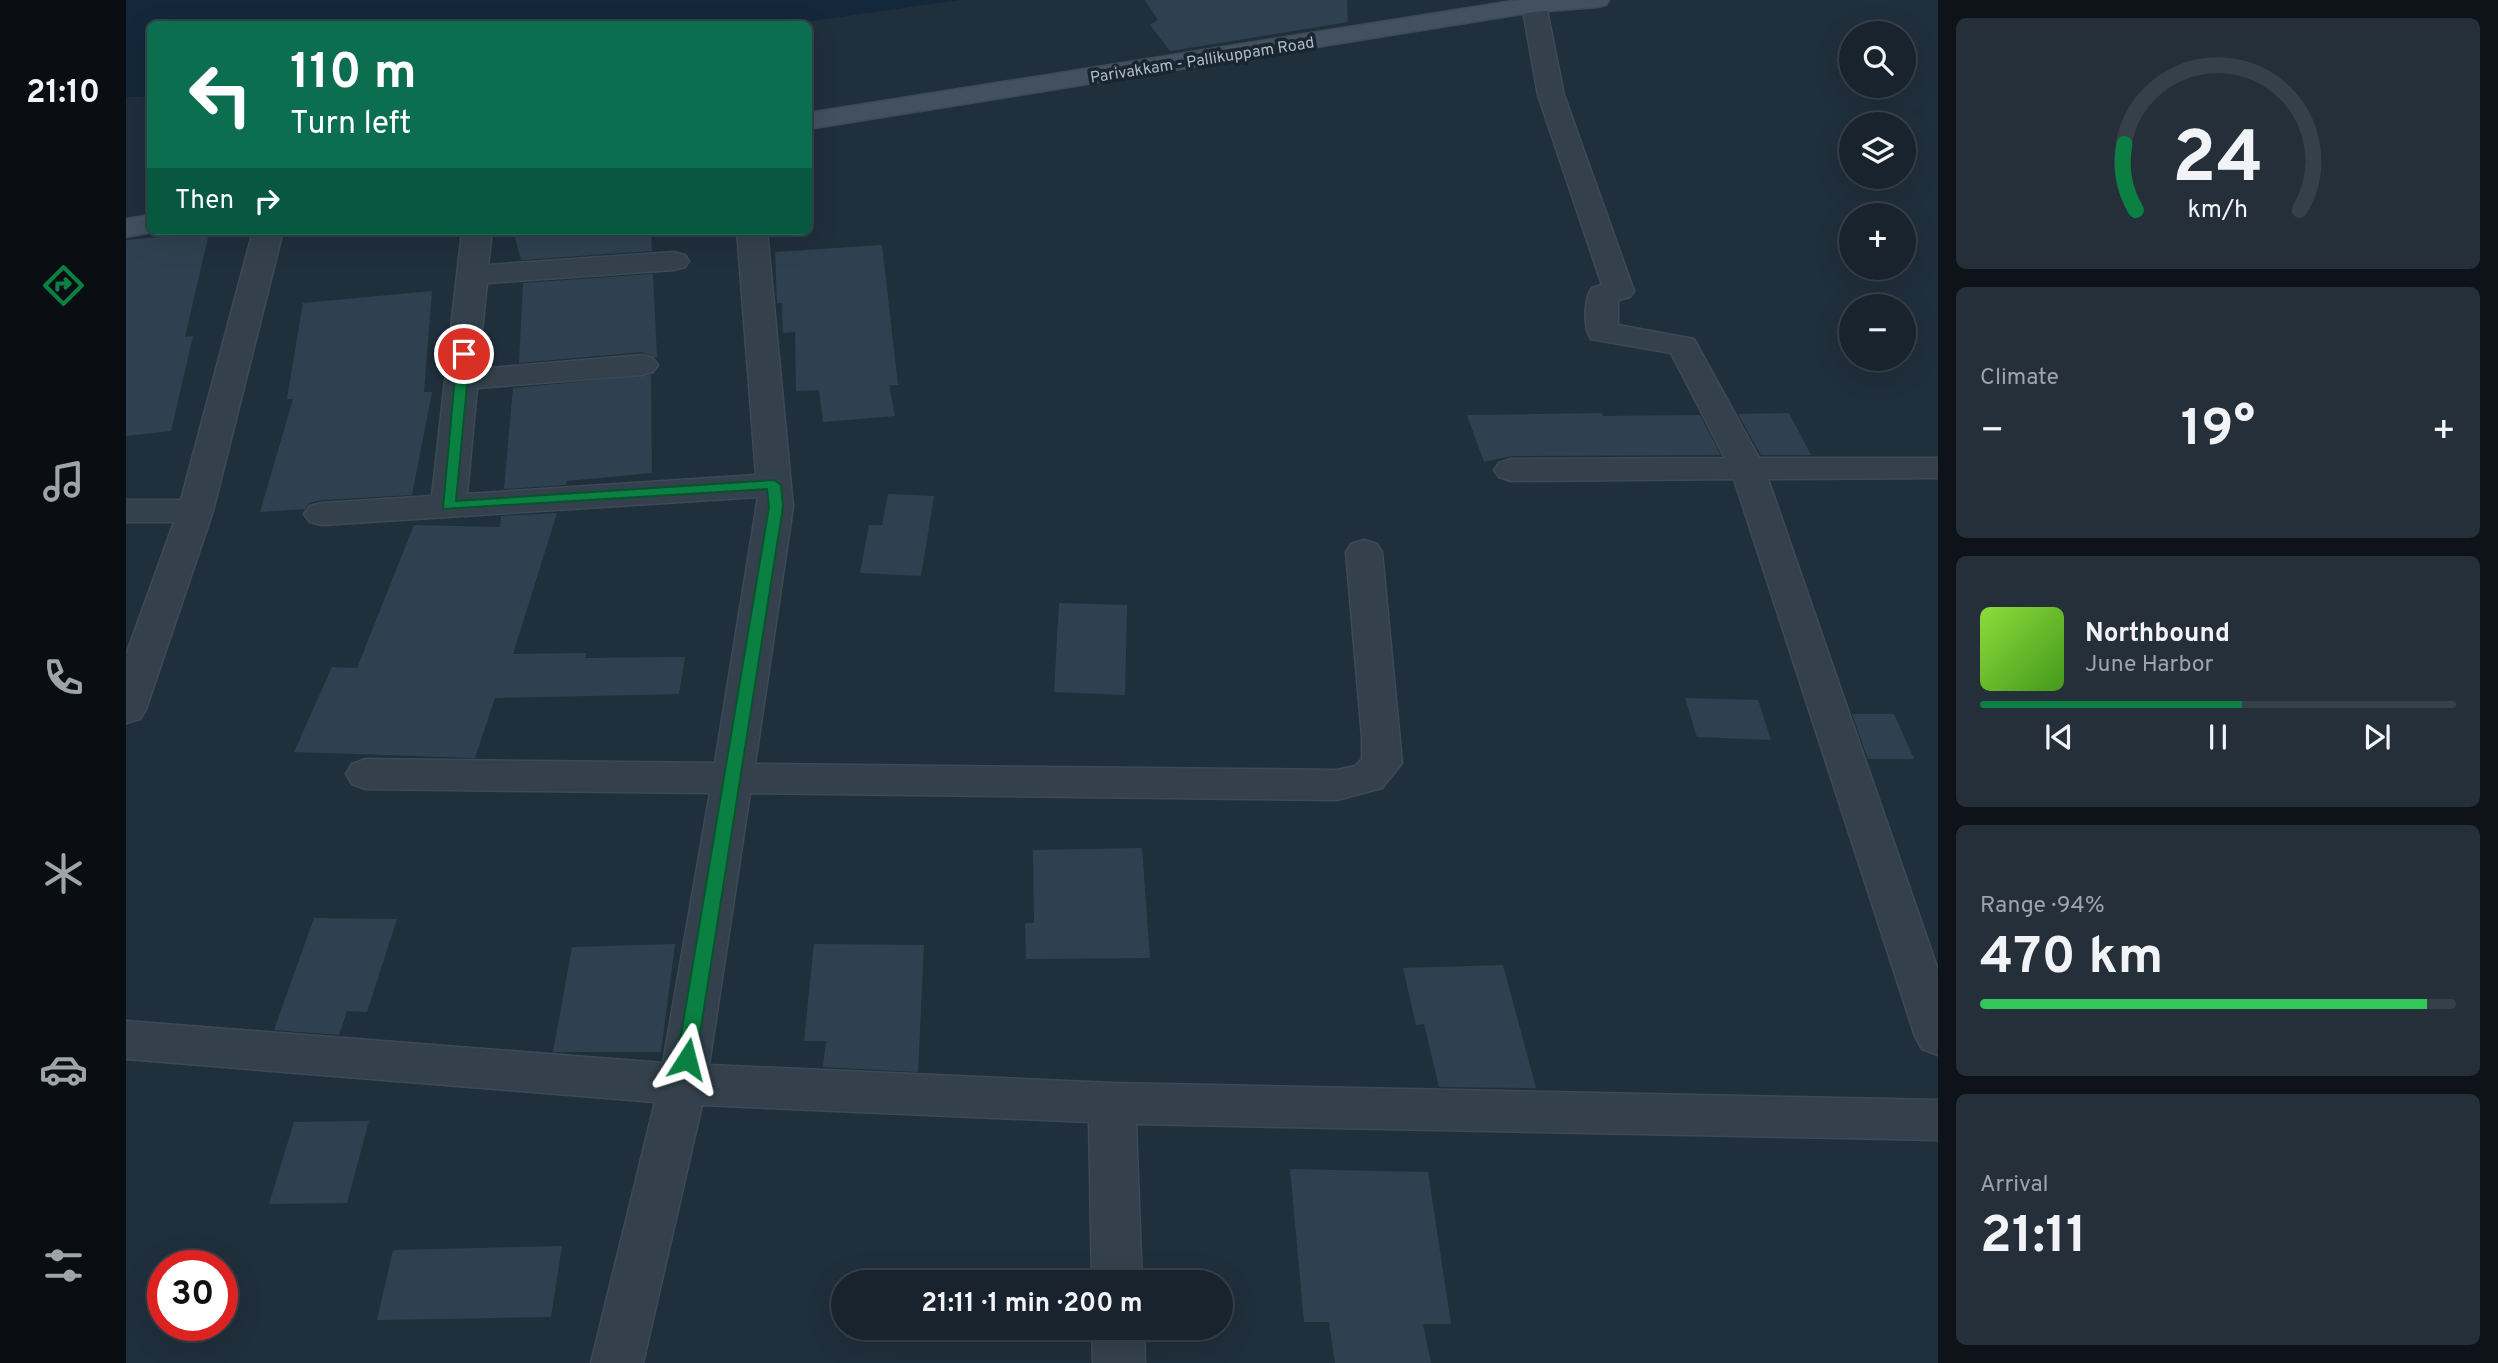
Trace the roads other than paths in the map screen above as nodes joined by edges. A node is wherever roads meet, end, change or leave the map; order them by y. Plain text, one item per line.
1 (1597, 0) edge
2 (1534, 5) junction
3 (812, 120) edge
4 (147, 224) edge
5 (126, 228) edge
6 (267, 235) edge
7 (477, 235) edge
8 (752, 235) edge
9 (674, 261) dead end
10 (472, 275) junction
11 (642, 365) dead end
12 (461, 380) junction
13 (1747, 468) junction
14 (1938, 468) edge
15 (1511, 470) dead end
16 (774, 485) junction
17 (448, 506) junction
18 (197, 510) junction
19 (126, 511) edge
20 (322, 514) dead end
21 (1364, 552) dead end
22 (126, 709) edge
23 (366, 774) dead end
24 (732, 778) junction
25 (1938, 1036) edge
26 (126, 1040) edge
27 (683, 1084) junction
28 (1112, 1103) junction
29 (1938, 1120) edge
30 (1117, 1270) edge
31 (1118, 1340) edge
32 (617, 1363) edge
33 (1119, 1363) edge

1 - 2 street, Parivakkam - Pallikuppam Road
2 - 3 street, Parivakkam - Pallikuppam Road
2 - 13 street
4 - 5 street
6 - 18 street
7 - 10 street
8 - 16 street
9 - 10 street
10 - 12 street
11 - 12 street
12 - 17 street
13 - 14 street
13 - 15 street
13 - 25 street
16 - 17 street
16 - 24 street
17 - 20 street
18 - 19 street
18 - 22 street
21 - 24 street
23 - 24 street
24 - 27 street
26 - 27 street
27 - 28 street
27 - 32 street
28 - 29 street
28 - 30 street
31 - 33 street

